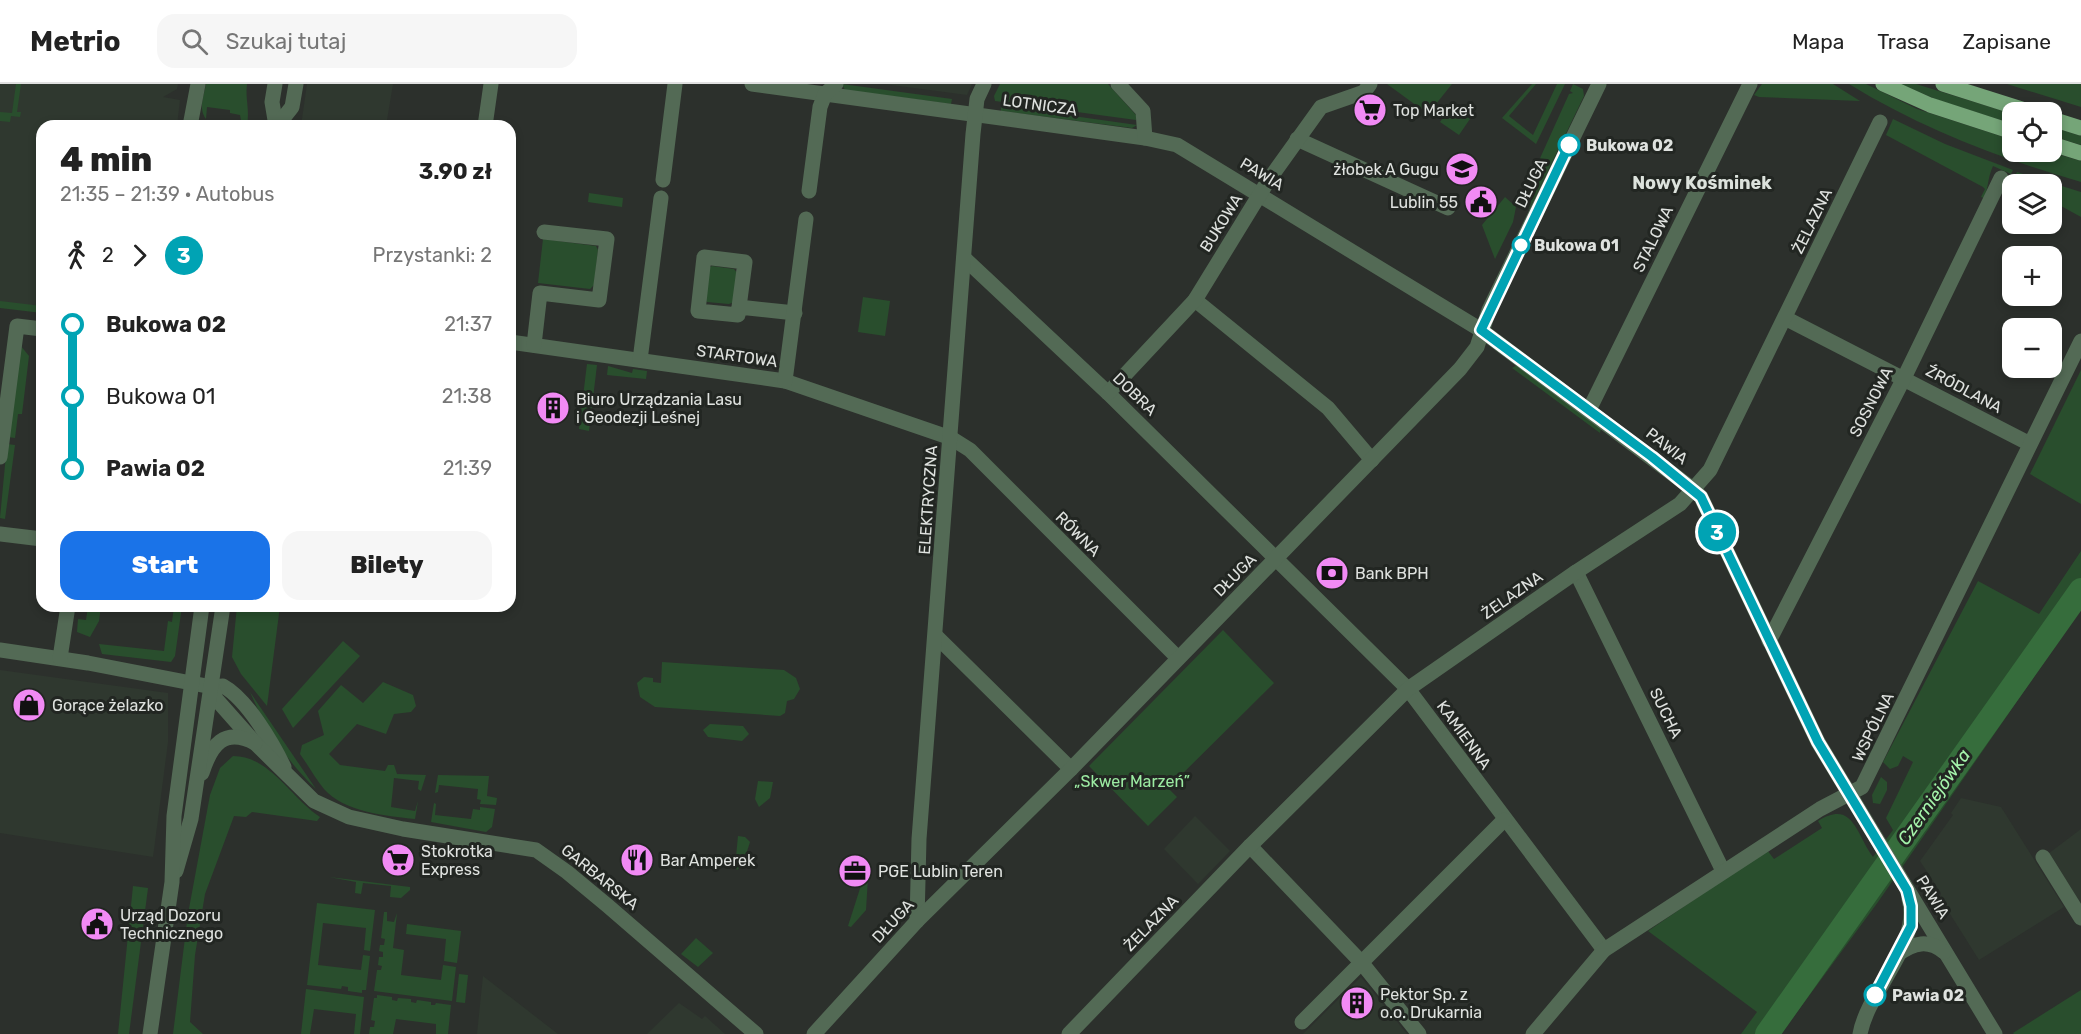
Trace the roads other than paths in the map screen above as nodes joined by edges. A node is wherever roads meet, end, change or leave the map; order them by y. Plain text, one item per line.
1 (198, 84) edge
2 (275, 84) edge
3 (296, 84) edge
4 (491, 84) edge
5 (675, 84) edge
6 (752, 84) edge
7 (984, 84) edge
8 (1118, 84) edge
9 (1370, 84) edge
10 (1599, 84) edge
11 (1750, 84) edge
12 (1883, 84) edge
13 (1943, 84) edge
14 (792, 87) edge
15 (830, 89) edge
16 (2002, 103) edge
17 (975, 114) junction
18 (191, 120) edge
19 (275, 120) edge
20 (281, 120) edge
21 (486, 120) edge
22 (1880, 122) dead end
23 (2062, 122) edge
24 (2002, 128) edge
25 (2081, 128) edge
26 (1145, 138) junction
27 (1297, 139) junction
28 (2062, 147) edge
29 (2081, 153) edge
30 (2001, 178) dead end
31 (663, 180) dead end
32 (809, 191) dead end
33 (1260, 194) junction
34 (661, 198) dead end
35 (1448, 208) dead end
36 (806, 219) dead end
37 (544, 232) dead end
38 (964, 258) junction
39 (1195, 300) junction
40 (739, 307) junction
41 (795, 313) junction
42 (1785, 318) junction
43 (36, 328) edge
44 (1481, 330) junction
45 (2081, 341) edge
46 (516, 343) edge
47 (534, 345) junction
48 (640, 360) junction
49 (1904, 378) junction
50 (785, 381) junction
51 (1108, 393) junction
52 (1589, 410) junction
53 (951, 438) junction
54 (2030, 444) junction
55 (0, 457) edge
56 (1372, 460) junction
57 (1694, 490) junction
58 (0, 534) edge
59 (36, 538) edge
60 (1276, 559) junction
61 (1576, 572) junction
62 (67, 612) edge
63 (201, 612) edge
64 (222, 612) edge
65 (936, 636) junction
66 (1770, 641) junction
67 (0, 650) edge
68 (60, 658) junction
69 (1178, 658) junction
70 (193, 683) junction
71 (212, 687) junction
72 (1408, 689) junction
73 (255, 743) junction
74 (1071, 769) junction
75 (290, 779) junction
76 (1849, 794) junction
77 (194, 799) junction
78 (1504, 820) junction
79 (1250, 846) junction
80 (2043, 856) dead end
81 (1722, 871) junction
82 (172, 882) junction
83 (1904, 886) junction
84 (2081, 918) edge
85 (917, 921) junction
86 (1604, 950) junction
87 (1946, 954) junction
88 (1897, 955) junction
89 (1361, 962) junction
90 (1302, 1022) dead end
91 (150, 1034) edge
92 (756, 1034) edge
93 (814, 1034) edge
94 (1069, 1034) edge
95 (1419, 1034) edge
96 (1533, 1034) edge
97 (1860, 1034) edge
98 (1995, 1034) edge

1 - 18 street
2 - 19 street
3 - 20 street
4 - 21 street
5 - 31 street
6 - 14 street, LOTNICZA
7 - 17 street, ELEKTRYCZNA
8 - 26 street
9 - 27 street, BUKOWA
10 - 44 street, DŁUGA
11 - 52 street, STALOWA
12 - 24 main road
13 - 16 main road
14 - 15 street, LOTNICZA
15 - 17 street, LOTNICZA
15 - 32 street
17 - 26 street, LOTNICZA
17 - 38 street, ELEKTRYCZNA
22 - 42 street, ŻELAZNA
23 - 25 main road
26 - 33 street, PAWIA
27 - 33 street, BUKOWA
27 - 35 street
28 - 29 main road
30 - 49 street, SOSNOWA
33 - 39 street, BUKOWA
33 - 44 street, PAWIA
34 - 48 street
36 - 41 street
37 - 47 street
38 - 51 street, DOBRA
38 - 53 street, ELEKTRYCZNA
39 - 51 street, BUKOWA
39 - 56 street
40 - 40 street
40 - 41 street
41 - 50 street
42 - 49 street, ŹRÓDLANA
42 - 57 street, ŻELAZNA
43 - 55 street
44 - 52 street, PAWIA
44 - 56 street, DŁUGA
45 - 54 street, WSPÓLNA
46 - 47 street, STARTOWA
47 - 48 street, STARTOWA
48 - 50 street, STARTOWA
49 - 54 street, ŹRÓDLANA
49 - 66 street, SOSNOWA
50 - 53 street, STARTOWA
51 - 60 street, DOBRA
52 - 57 street, PAWIA
53 - 65 street, ELEKTRYCZNA
53 - 69 street, RÓWNA
54 - 76 street, WSPÓLNA
56 - 60 street, DŁUGA
57 - 61 street, ŻELAZNA
57 - 66 street, PAWIA
58 - 59 street
60 - 69 street, DŁUGA
60 - 72 street, KAMIENNA
61 - 72 street, ŻELAZNA
61 - 81 street, SUCHA
62 - 68 street
63 - 70 street
64 - 71 street
65 - 74 street
65 - 85 street, ELEKTRYCZNA
66 - 76 street, PAWIA
67 - 68 street
68 - 70 street
69 - 74 street, DŁUGA
70 - 71 street
70 - 82 street
71 - 73 street, GARBARSKA
71 - 75 street, GARBARSKA
71 - 77 street
72 - 78 street, KAMIENNA
72 - 79 street, ŻELAZNA
73 - 75 street, GARBARSKA
73 - 77 street
74 - 85 street, DŁUGA
75 - 92 street, GARBARSKA
76 - 81 street, WSPÓLNA
76 - 83 street, PAWIA
77 - 82 street
78 - 86 street, KAMIENNA
78 - 89 street
79 - 89 street
79 - 94 street, ŻELAZNA
80 - 84 street
81 - 86 street, WSPÓLNA
82 - 91 street
83 - 87 street, PAWIA
83 - 88 street
85 - 93 street, DŁUGA
86 - 96 street, WSPÓLNA
87 - 88 street
87 - 98 street, PAWIA
88 - 97 street
89 - 90 street
89 - 95 street

